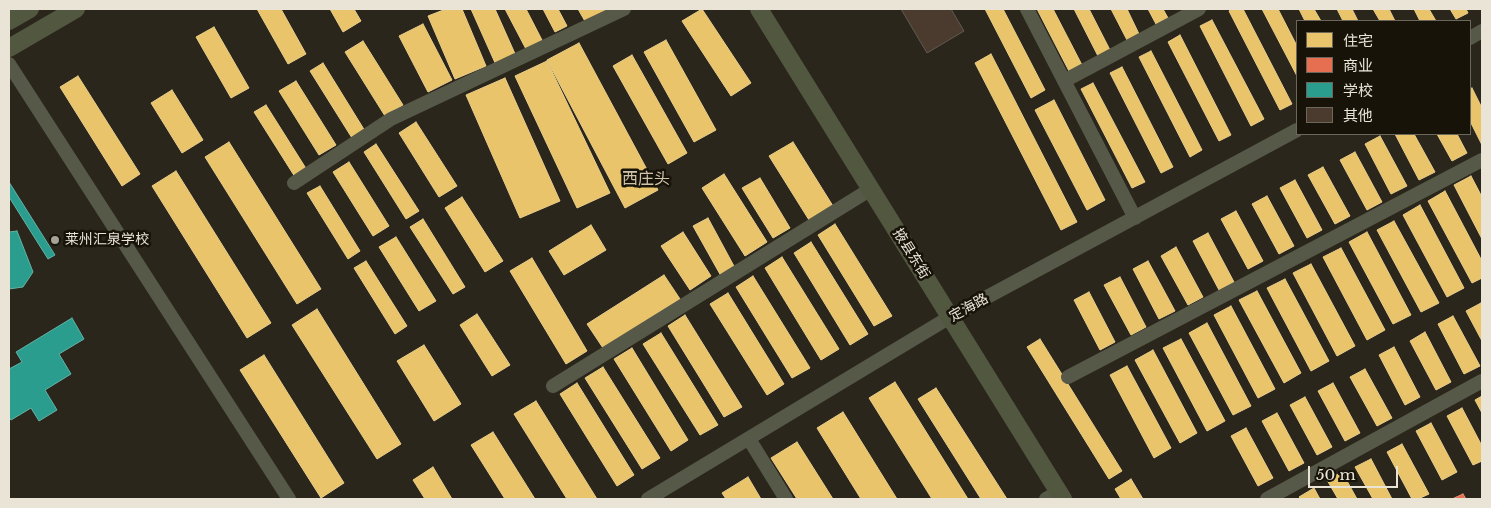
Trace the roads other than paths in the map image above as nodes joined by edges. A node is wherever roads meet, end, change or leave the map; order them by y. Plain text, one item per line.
1 (30, 9) edge
2 (76, 9) edge
3 (624, 9) edge
4 (759, 9) edge
5 (1027, 9) edge
6 (1199, 9) edge
7 (9, 21) edge
8 (1482, 31) edge
9 (1471, 37) edge
10 (9, 48) edge
11 (9, 64) edge
12 (1064, 80) junction
13 (1296, 131) edge
14 (1482, 160) edge
15 (294, 183) dead end
16 (871, 189) junction
17 (1135, 218) junction
18 (950, 318) junction
19 (1068, 377) dead end
20 (1482, 381) edge
21 (553, 386) dead end
22 (749, 439) junction
23 (1056, 497) edge
24 (289, 499) edge
25 (648, 499) edge
26 (786, 499) edge
27 (1267, 499) edge

1 - 7 main road
2 - 10 main road
3 - 15 street
4 - 16 main road, 掖县东街
5 - 12 street
6 - 12 street
8 - 9 street
11 - 24 street
12 - 17 street
13 - 17 street, 定海路
14 - 19 street
16 - 18 main road, 掖县东街
16 - 21 street
17 - 18 street, 定海路
18 - 22 street, 定海路
18 - 23 main road, 掖县东街
20 - 27 street
22 - 25 street, 定海路
22 - 26 street

